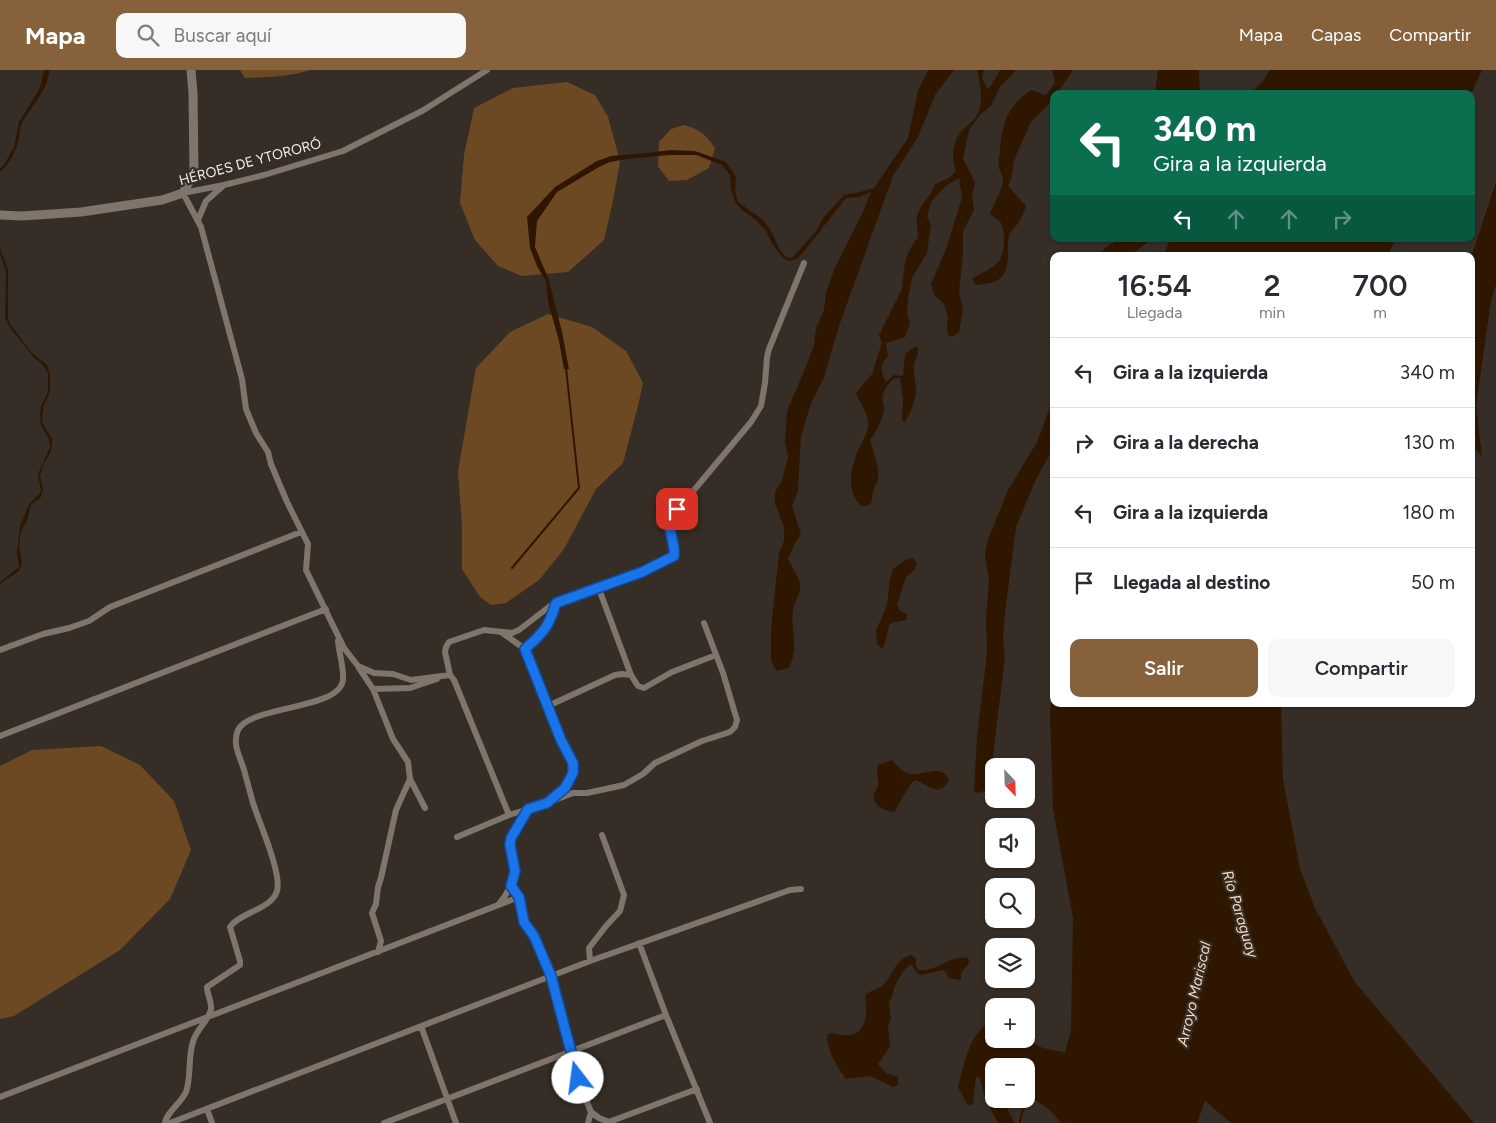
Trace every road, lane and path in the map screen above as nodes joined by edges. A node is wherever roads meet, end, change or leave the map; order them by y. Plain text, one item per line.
1 (191, 70) edge
2 (487, 70) edge
3 (224, 185) junction
4 (183, 193) junction
5 (0, 215) edge
6 (198, 220) junction
7 (804, 263) dead end
8 (301, 532) junction
9 (600, 589) junction
10 (556, 603) junction
11 (326, 608) junction
12 (704, 623) dead end
13 (500, 631) junction
14 (338, 638) junction
15 (525, 649) junction
16 (0, 650) edge
17 (716, 655) junction
18 (358, 666) junction
19 (450, 675) junction
20 (631, 676) junction
21 (373, 689) junction
22 (548, 706) junction
23 (0, 736) edge
24 (410, 779) junction
25 (547, 803) junction
26 (425, 808) dead end
27 (528, 809) junction
28 (509, 815) junction
29 (602, 835) dead end
30 (457, 837) dead end
31 (511, 886) junction
32 (800, 889) dead end
33 (519, 897) junction
34 (497, 906) junction
35 (639, 943) junction
36 (378, 952) junction
37 (590, 961) junction
38 (551, 976) junction
39 (666, 1015) junction
40 (209, 1016) junction
41 (420, 1026) junction
42 (571, 1052) junction
43 (697, 1089) junction
44 (0, 1097) edge
45 (447, 1099) junction
46 (207, 1109) junction
47 (592, 1112) junction
48 (607, 1122) edge
49 (165, 1123) edge
50 (170, 1123) edge
51 (212, 1123) edge
52 (384, 1123) edge
53 (456, 1123) edge
54 (588, 1123) edge
55 (710, 1123) edge

1 - 4 main road
2 - 3 street, HÉROES DE YTORORÓ
3 - 4 street, HÉROES DE YTORORÓ
3 - 6 street
4 - 5 main road, HÉROES DE YTORORÓ
4 - 6 street
6 - 8 street
7 - 9 street
8 - 11 street
8 - 16 street
9 - 10 street
9 - 20 street
10 - 13 street
10 - 15 street
11 - 14 street
11 - 23 street
12 - 17 street
13 - 15 street
13 - 19 street
14 - 18 street
14 - 40 street
15 - 22 street
17 - 20 street
17 - 25 street
18 - 19 street
18 - 21 street
19 - 21 street
19 - 28 street
20 - 22 street
21 - 24 street
22 - 25 street
24 - 26 street
24 - 36 street
25 - 27 street
27 - 28 street
27 - 31 street
28 - 30 street
29 - 37 street
31 - 33 street
31 - 34 street
32 - 35 street
33 - 34 street
33 - 38 street
34 - 36 street
35 - 37 street
35 - 39 street
36 - 40 street
37 - 38 street
38 - 41 street
38 - 42 street
39 - 42 street
39 - 43 street
40 - 44 street
40 - 49 street
41 - 45 street
41 - 46 street
42 - 45 street
42 - 47 street
43 - 48 street
43 - 55 street
45 - 52 street
45 - 53 street
46 - 50 street
46 - 51 street
47 - 48 street
47 - 54 street

